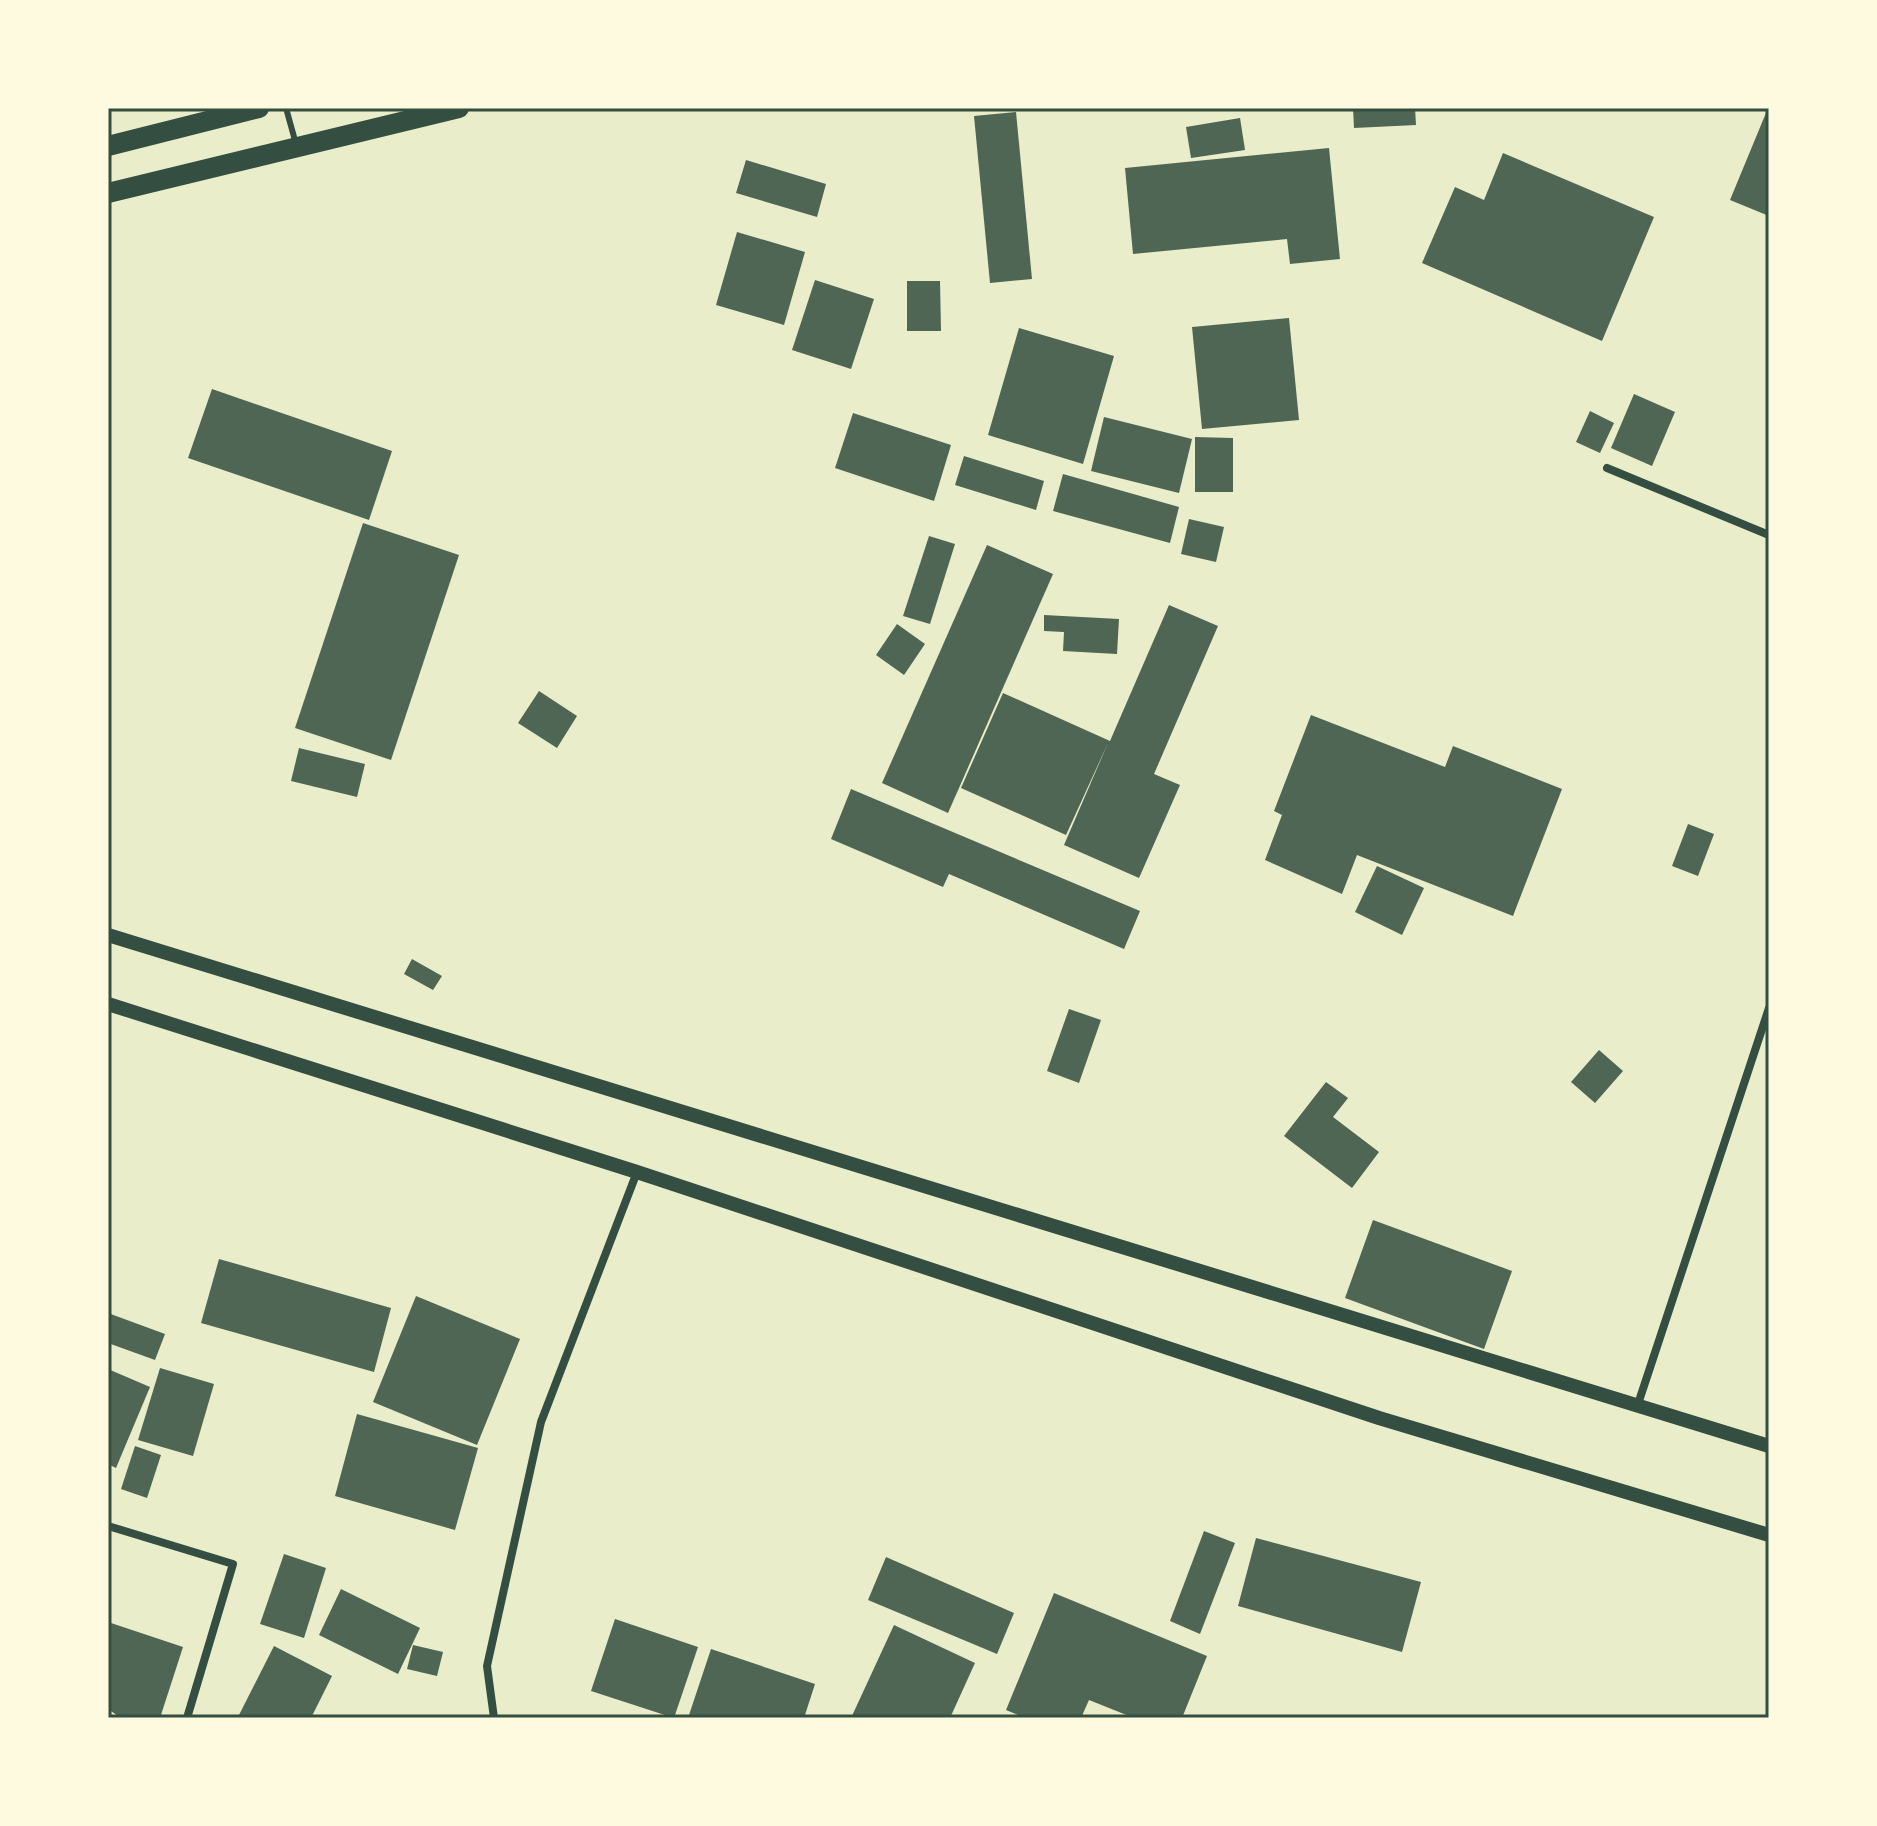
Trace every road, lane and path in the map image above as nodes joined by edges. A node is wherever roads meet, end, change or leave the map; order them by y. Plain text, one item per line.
1 (259, 108) edge
2 (286, 108) edge
3 (459, 108) edge
4 (237, 112) edge
5 (108, 146) edge
6 (297, 147) junction
7 (108, 193) edge
8 (1607, 468) dead end
9 (1769, 535) edge
10 (108, 935) edge
11 (108, 1004) edge
12 (1769, 1008) edge
13 (637, 1172) junction
14 (1638, 1404) junction
15 (1769, 1446) edge
16 (108, 1526) edge
17 (1769, 1535) edge
18 (187, 1718) edge
19 (494, 1718) edge

1 - 4 main road
2 - 6 lane
3 - 6 main road
4 - 5 main road
6 - 7 main road
8 - 9 street
10 - 14 street
11 - 13 street
12 - 14 street
13 - 17 street
13 - 19 street
14 - 15 street
16 - 18 street

